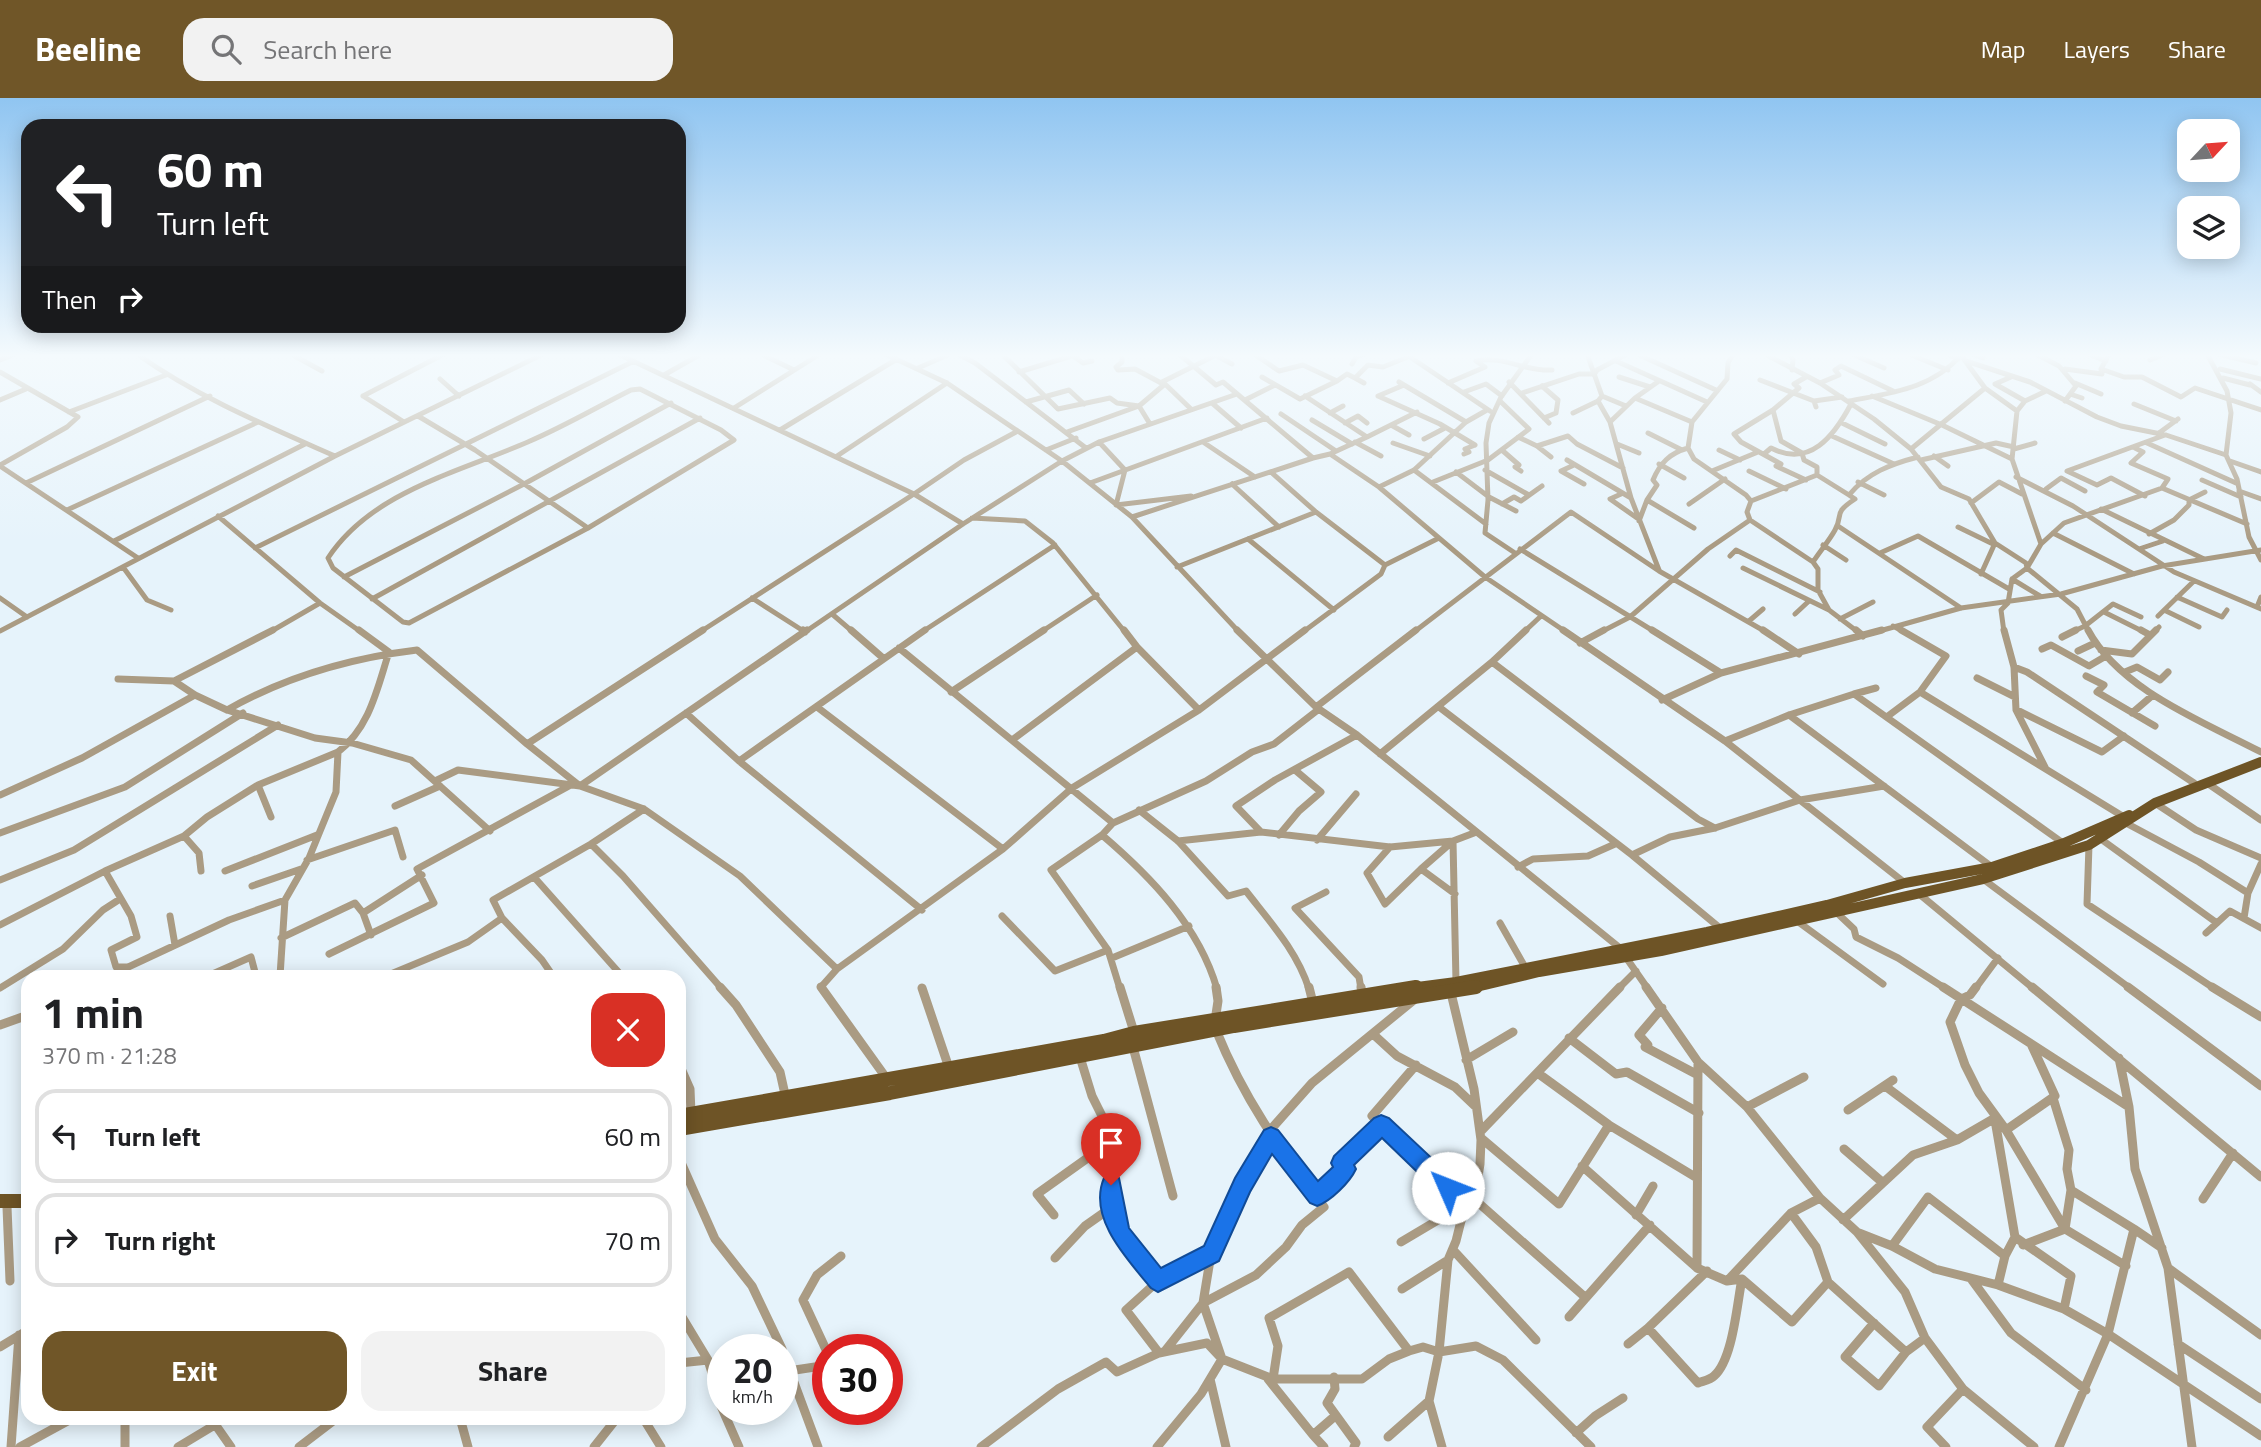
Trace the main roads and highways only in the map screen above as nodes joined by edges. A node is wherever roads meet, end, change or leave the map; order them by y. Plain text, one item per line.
1 (2261, 753) edge
2 (2261, 762) edge
3 (2124, 819) junction
4 (1623, 952) junction
5 (1453, 987) junction
6 (1216, 1026) junction
7 (1134, 1040) junction
8 (1036, 1059) junction
9 (686, 1115) edge
10 (686, 1128) edge
11 (21, 1202) edge
12 (2, 1205) edge
13 (21, 1206) edge

1 - 3 main road
2 - 3 main road
3 - 4 main road
3 - 4 main road
4 - 5 main road
4 - 5 main road
5 - 6 main road
5 - 6 main road
6 - 7 main road
7 - 8 main road
7 - 8 main road
8 - 9 main road
8 - 10 main road
11 - 12 main road
12 - 13 main road

